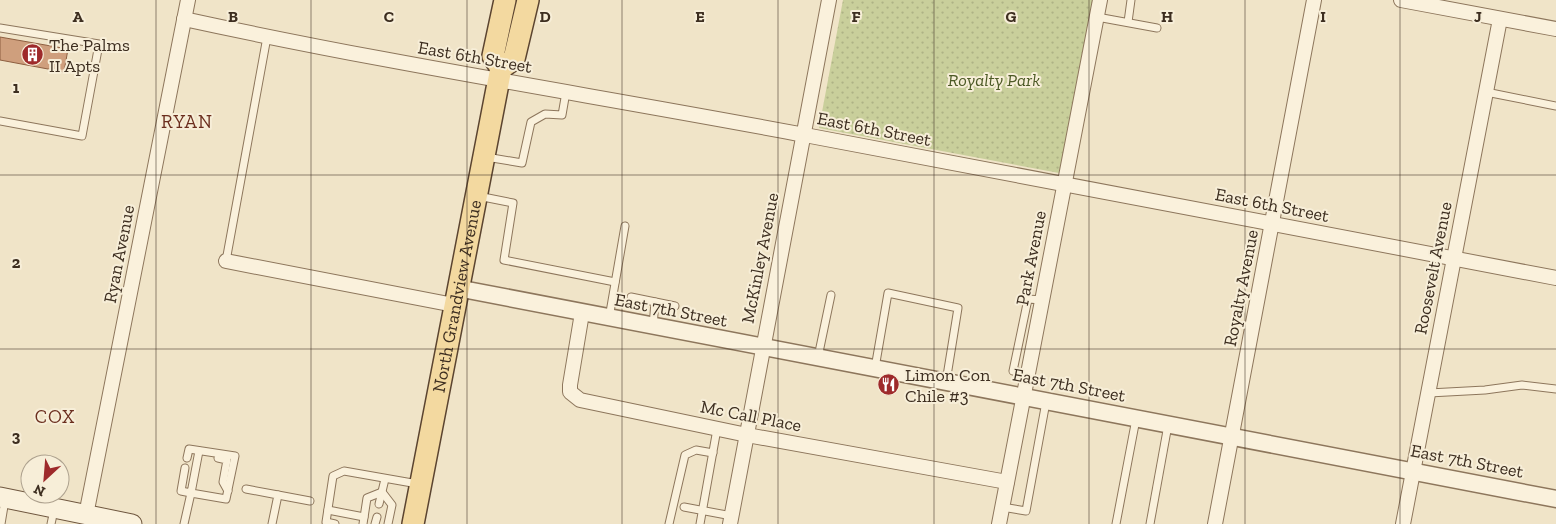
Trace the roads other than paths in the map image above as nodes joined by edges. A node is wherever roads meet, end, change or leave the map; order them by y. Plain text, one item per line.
1 (188, 0) edge
2 (505, 0) edge
3 (528, 0) edge
4 (829, 0) edge
5 (1100, 0) edge
6 (1131, 0) edge
7 (1314, 0) edge
8 (1402, 0) edge
9 (1097, 17) junction
10 (184, 19) junction
11 (1500, 19) junction
12 (1128, 22) junction
13 (0, 28) edge
14 (1157, 28) dead end
15 (1556, 29) edge
16 (267, 37) junction
17 (500, 74) junction
18 (566, 92) junction
19 (1486, 92) junction
20 (1556, 106) edge
21 (0, 121) edge
22 (803, 134) junction
23 (483, 157) junction
24 (1064, 184) junction
25 (475, 196) junction
26 (1272, 224) junction
27 (625, 226) dead end
28 (1453, 259) junction
29 (226, 261) joint
30 (1556, 278) edge
31 (615, 282) junction
32 (831, 295) dead end
33 (455, 297) junction
34 (630, 298) dead end
35 (655, 302) junction
36 (676, 306) dead end
37 (582, 313) junction
38 (609, 318) junction
39 (652, 327) junction
40 (763, 347) junction
41 (818, 358) junction
42 (874, 368) junction
43 (946, 382) junction
44 (1556, 389) edge
45 (1429, 393) junction
46 (1023, 397) junction
47 (1046, 401) junction
48 (1136, 418) junction
49 (1168, 425) junction
50 (718, 429) junction
51 (747, 435) junction
52 (1232, 437) junction
53 (202, 451) junction
54 (713, 453) junction
55 (187, 458) dead end
56 (186, 468) dead end
57 (1414, 472) junction
58 (385, 478) junction
59 (1007, 482) junction
60 (421, 485) junction
61 (246, 488) dead end
62 (382, 492) junction
63 (191, 493) junction
64 (278, 495) junction
65 (3, 498) edge
66 (1556, 499) edge
67 (310, 502) dead end
68 (379, 504) dead end
69 (684, 507) dead end
70 (1002, 507) junction
71 (328, 510) junction
72 (703, 510) junction
73 (52, 516) edge
74 (85, 519) edge
75 (363, 520) edge
76 (731, 520) edge
77 (326, 523) edge
78 (1, 524) edge
79 (132, 524) edge
80 (184, 524) edge
81 (272, 524) edge
82 (335, 524) edge
83 (388, 524) edge
84 (413, 524) edge
85 (669, 524) edge
86 (700, 524) edge
87 (999, 524) edge
88 (1116, 524) edge
89 (1150, 524) edge
90 (1215, 524) edge
91 (1403, 524) edge

1 - 10 street, Ryan Avenue
2 - 17 main road, North Grandview Avenue
3 - 17 main road, North Grandview Avenue
4 - 22 street, McKinley Avenue
5 - 9 street, Park Avenue
6 - 12 lane
7 - 26 street, Royalty Avenue
8 - 11 street
9 - 12 lane
9 - 24 street, Park Avenue
10 - 16 street, East 6th Street
10 - 74 street, Ryan Avenue
11 - 15 street
11 - 19 street, Roosevelt Avenue
12 - 14 lane
13 - 21 lane
16 - 17 street, East 6th Street
16 - 29 lane
17 - 18 street, East 6th Street
17 - 23 main road, North Grandview Avenue
18 - 22 street, East 6th Street
18 - 23 lane
19 - 20 lane
19 - 28 street, Roosevelt Avenue
22 - 24 street, East 6th Street
22 - 40 street, McKinley Avenue
23 - 25 main road, North Grandview Avenue
24 - 26 street, East 6th Street
24 - 46 street, Park Avenue
25 - 31 lane
25 - 33 main road, North Grandview Avenue
26 - 28 street, East 6th Street
26 - 52 street, Royalty Avenue
27 - 31 lane
28 - 30 street, East 6th Street
28 - 45 street, Roosevelt Avenue
29 - 33 street, East 7th Street
31 - 38 lane
32 - 41 lane
33 - 37 street, East 7th Street
33 - 60 main road, North Grandview Avenue
34 - 35 lane
35 - 36 lane
35 - 39 lane
37 - 38 street, East 7th Street
37 - 50 street, Mc Call Place
38 - 39 street, East 7th Street
39 - 40 street, East 7th Street
40 - 41 street, East 7th Street
40 - 51 street, McKinley Avenue
41 - 42 street, East 7th Street
42 - 43 street, East 7th Street
42 - 43 lane
43 - 46 street, East 7th Street
44 - 45 lane
45 - 57 street, Roosevelt Avenue
46 - 47 street, East 7th Street
46 - 59 street, Park Avenue
47 - 48 street, East 7th Street
47 - 70 lane
48 - 49 street, East 7th Street
48 - 88 lane
49 - 52 street, East 7th Street
49 - 89 lane
50 - 51 street, Mc Call Place
50 - 54 lane
51 - 59 street, Mc Call Place
51 - 76 street, McKinley Avenue
52 - 57 street, East 7th Street
52 - 90 street, Royalty Avenue
53 - 55 lane
53 - 63 lane
53 - 63 lane
54 - 72 lane
54 - 85 lane
56 - 63 lane
57 - 66 street, East 7th Street
57 - 91 street, Roosevelt Avenue
58 - 60 lane
58 - 62 lane
58 - 71 lane
59 - 70 street, Park Avenue
60 - 84 main road, North Grandview Avenue
61 - 64 lane
62 - 68 lane
62 - 75 lane
62 - 83 lane
63 - 80 lane
64 - 67 lane
64 - 81 lane
65 - 73 main road
65 - 78 lane
69 - 72 lane
70 - 87 street, Park Avenue
71 - 75 lane
71 - 77 lane
72 - 76 lane
72 - 86 lane
73 - 74 main road
74 - 79 main road
77 - 82 lane

